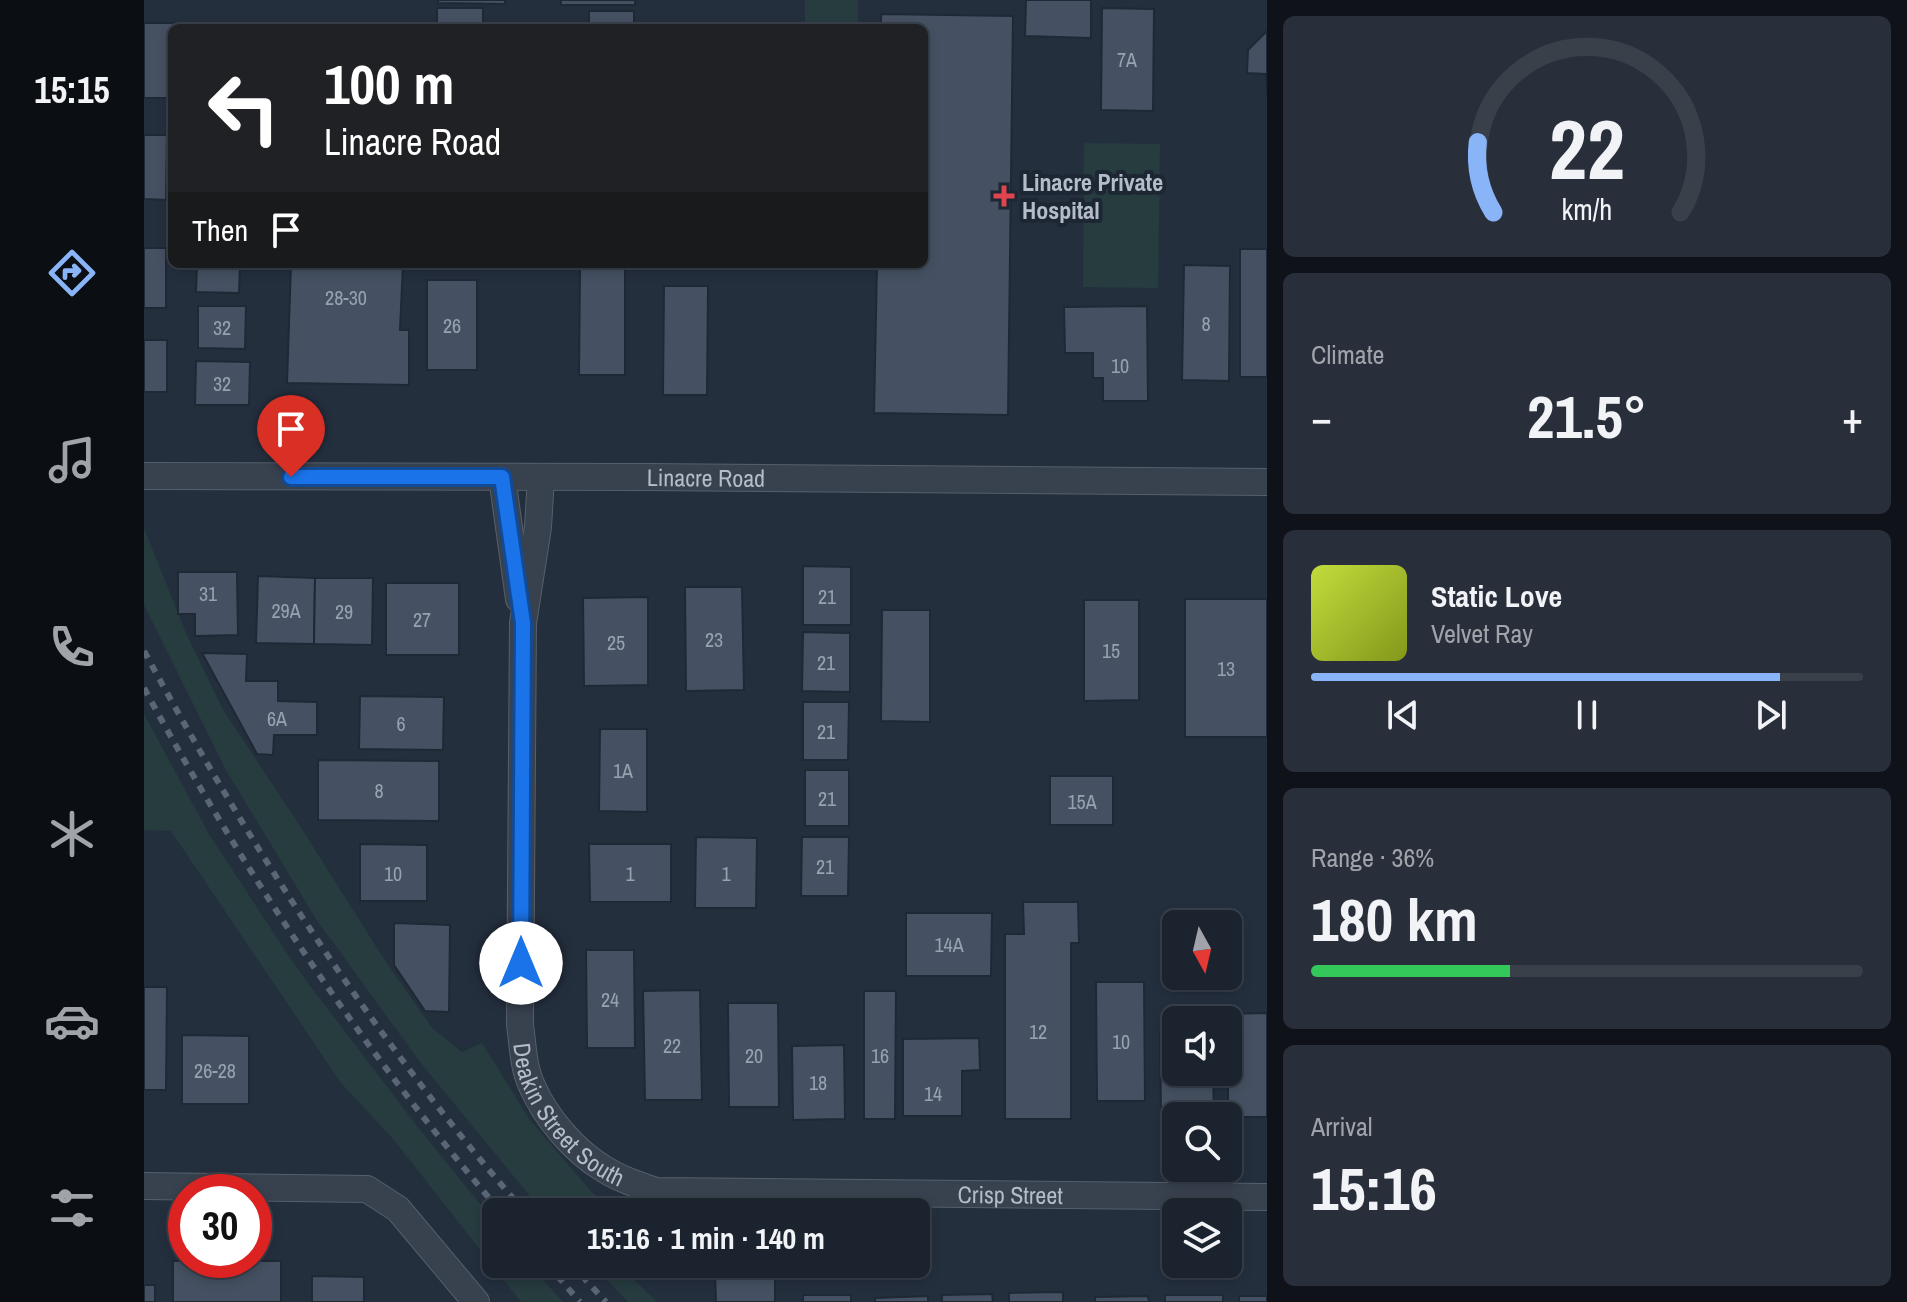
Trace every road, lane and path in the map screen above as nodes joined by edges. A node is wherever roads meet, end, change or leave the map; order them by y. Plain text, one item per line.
1 (144, 476) edge
2 (502, 477) junction
3 (541, 477) junction
4 (1267, 482) edge
5 (523, 623) junction
6 (144, 1186) edge
7 (656, 1191) joint
8 (1267, 1197) edge
9 (476, 1302) edge

1 - 2 street, Linacre Road
2 - 3 street, Linacre Road
2 - 5 street, Deakin Street South
3 - 4 street, Linacre Road
3 - 5 street, Deakin Street South
5 - 7 street, Deakin Street South
6 - 9 street
7 - 8 street, Crisp Street

